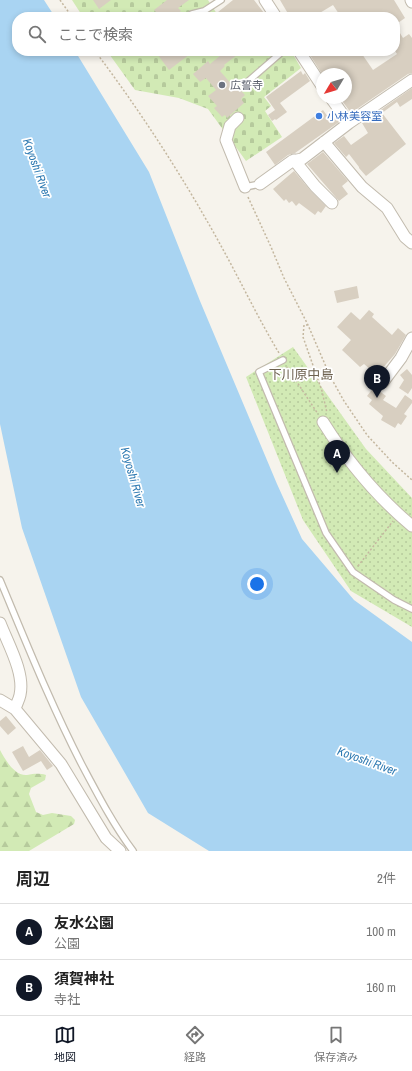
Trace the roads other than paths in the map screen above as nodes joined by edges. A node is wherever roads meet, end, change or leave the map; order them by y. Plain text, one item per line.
1 (221, 0) edge
2 (265, 0) edge
3 (204, 12) edge
4 (273, 12) edge
5 (277, 56) edge
6 (302, 56) edge
7 (316, 77) edge
8 (412, 80) edge
9 (245, 84) dead end
10 (335, 104) edge
11 (238, 118) dead end
12 (349, 123) junction
13 (324, 142) junction
14 (294, 160) junction
15 (260, 184) joint
16 (245, 187) joint
17 (332, 202) dead end
18 (412, 242) edge
19 (412, 338) edge
20 (283, 360) road end
21 (383, 382) dead end
22 (323, 422) road end
23 (412, 526) edge
24 (0, 580) edge
25 (412, 609) edge
26 (0, 623) edge
27 (0, 700) edge
28 (14, 710) junction
29 (120, 851) edge
30 (134, 851) edge

1 - 3 lane
2 - 4 street
5 - 9 lane
6 - 7 street
8 - 12 street
10 - 12 street
11 - 16 street
12 - 13 street
13 - 14 street
13 - 18 street
14 - 15 street
14 - 17 street
15 - 16 lane
19 - 21 street
20 - 25 lane
22 - 23 street
24 - 30 lane
26 - 28 street
27 - 28 street
28 - 29 street

